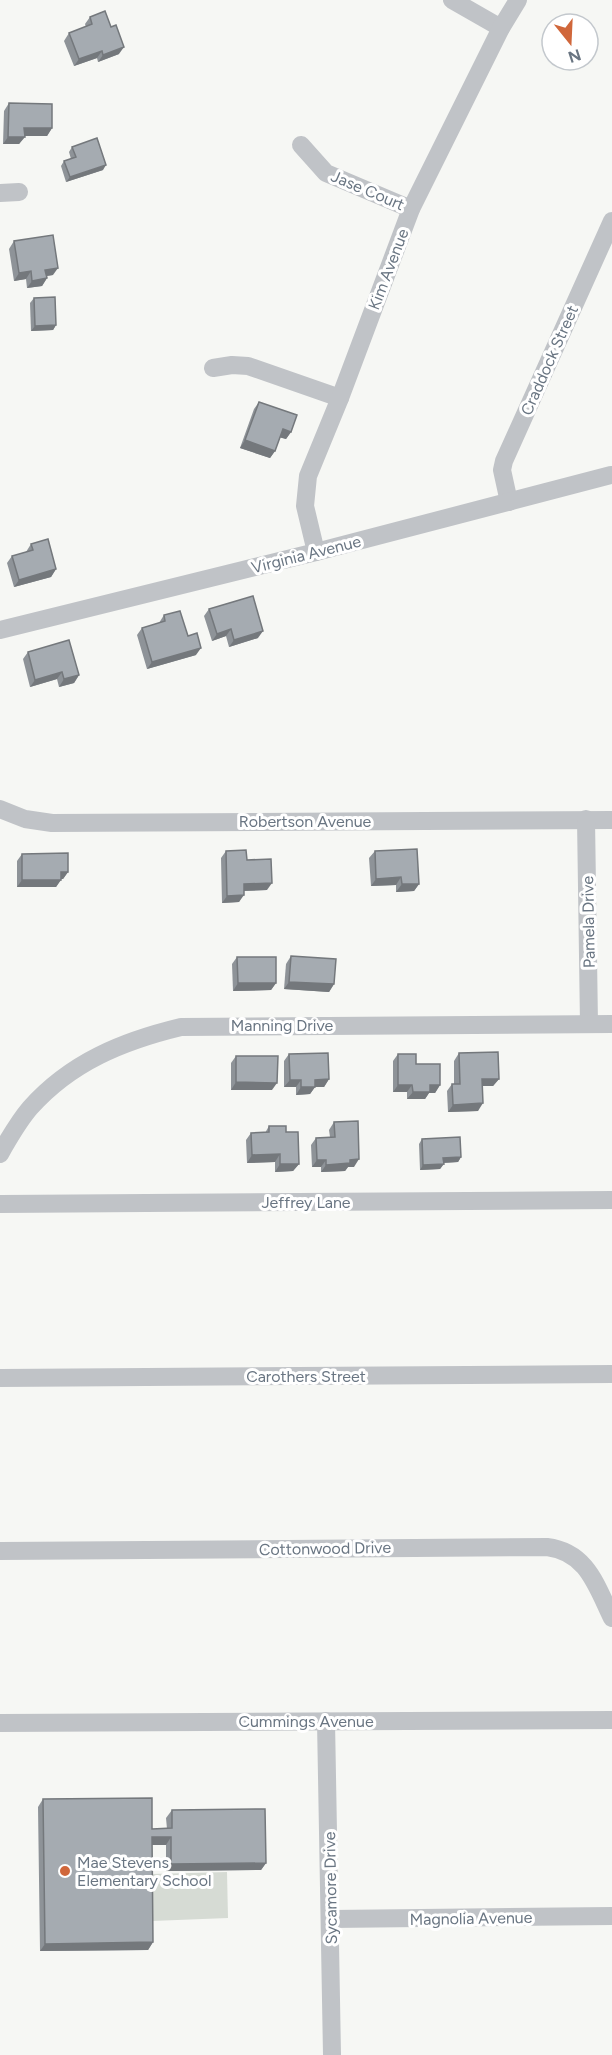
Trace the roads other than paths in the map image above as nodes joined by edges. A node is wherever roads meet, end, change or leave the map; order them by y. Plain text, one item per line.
1 (452, 0) edge
2 (518, 0) edge
3 (501, 28) junction
4 (301, 145) dead end
5 (19, 192) dead end
6 (0, 193) edge
7 (411, 208) junction
8 (612, 222) edge
9 (213, 368) dead end
10 (340, 398) junction
11 (611, 475) edge
12 (509, 502) junction
13 (316, 552) junction
14 (0, 630) edge
15 (0, 809) edge
16 (586, 819) junction
17 (612, 820) edge
18 (589, 1024) junction
19 (612, 1024) edge
20 (0, 1154) edge
21 (612, 1200) edge
22 (0, 1204) edge
23 (612, 1374) edge
24 (0, 1378) edge
25 (0, 1551) edge
26 (612, 1618) edge
27 (612, 1720) edge
28 (326, 1721) junction
29 (0, 1723) edge
30 (612, 1916) edge
31 (331, 1919) junction
32 (332, 2055) edge

1 - 3 street
2 - 3 street, Kim Avenue
3 - 7 street, Kim Avenue
4 - 7 street, Jase Court
5 - 6 street
7 - 10 street, Kim Avenue
8 - 12 street, Craddock Street
9 - 10 street
10 - 13 street, Kim Avenue
11 - 12 street, Virginia Avenue
12 - 13 street, Virginia Avenue
13 - 14 street, Virginia Avenue
15 - 16 street, Robertson Avenue
16 - 17 street, Robertson Avenue
16 - 18 street, Pamela Drive
18 - 19 street, Manning Drive
18 - 20 street, Manning Drive
21 - 22 street, Jeffrey Lane
23 - 24 street, Carothers Street
25 - 26 street, Cottonwood Drive
27 - 28 street, Cummings Avenue
28 - 29 street, Cummings Avenue
28 - 31 street, Sycamore Drive
30 - 31 street, Magnolia Avenue
31 - 32 street, Sycamore Drive

